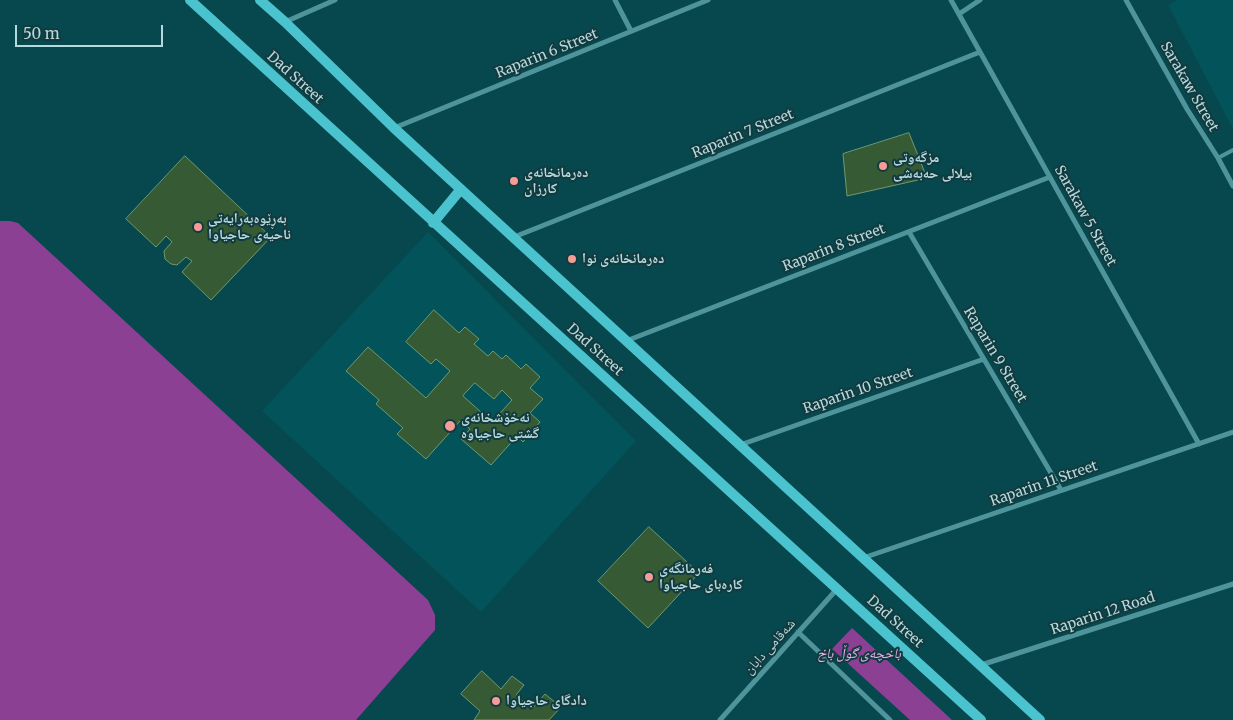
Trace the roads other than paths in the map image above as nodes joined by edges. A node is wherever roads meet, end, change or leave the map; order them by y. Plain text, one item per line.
1 (190, 0) edge
2 (260, 0) edge
3 (335, 0) edge
4 (615, 0) edge
5 (708, 0) edge
6 (951, 0) edge
7 (980, 0) edge
8 (1126, 0) edge
9 (959, 14) junction
10 (286, 22) junction
11 (631, 31) junction
12 (980, 52) junction
13 (394, 128) junction
14 (1233, 150) edge
15 (1218, 158) junction
16 (1050, 178) junction
17 (1233, 186) edge
18 (460, 189) junction
19 (433, 222) junction
20 (909, 232) junction
21 (514, 238) junction
22 (626, 340) junction
23 (984, 359) junction
24 (1233, 432) edge
25 (1199, 444) junction
26 (740, 445) junction
27 (1061, 490) junction
28 (863, 558) junction
29 (1233, 584) edge
30 (837, 588) junction
31 (798, 632) junction
32 (980, 665) junction
33 (720, 720) edge
34 (890, 720) edge
35 (981, 720) edge
36 (1040, 720) edge

1 - 19 street, Dad Street
2 - 10 street, Dad Street
3 - 10 street
4 - 11 street
5 - 11 street, Raparin 6 Street
6 - 9 street, Sarakaw 5 Street
7 - 9 street
8 - 15 street, Sarakaw Street
9 - 12 street, Sarakaw 5 Street
10 - 13 street, Dad Street
11 - 13 street, Raparin 6 Street
12 - 16 street, Sarakaw 5 Street
12 - 21 street, Raparin 7 Street
13 - 18 street, Dad Street
14 - 15 lane
15 - 17 street, Sarakaw Street
16 - 20 street, Raparin 8 Street
16 - 25 street, Sarakaw 5 Street
18 - 19 street
18 - 21 street, Dad Street
19 - 30 street, Dad Street
20 - 22 street, Raparin 8 Street
20 - 23 street, Raparin 9 Street
21 - 22 street, Dad Street
22 - 26 street, Dad Street
23 - 26 street, Raparin 10 Street
23 - 27 street, Raparin 9 Street
24 - 25 street, Raparin 11 Street
25 - 27 street, Raparin 11 Street
26 - 28 street, Dad Street
27 - 28 street, Raparin 11 Street
28 - 32 street, Dad Street
29 - 32 street, Raparin 12 Road
30 - 31 street, شەقامی دابان
30 - 35 street, Dad Street
31 - 33 street, شەقامی دابان
31 - 34 street
32 - 36 street, Dad Street

